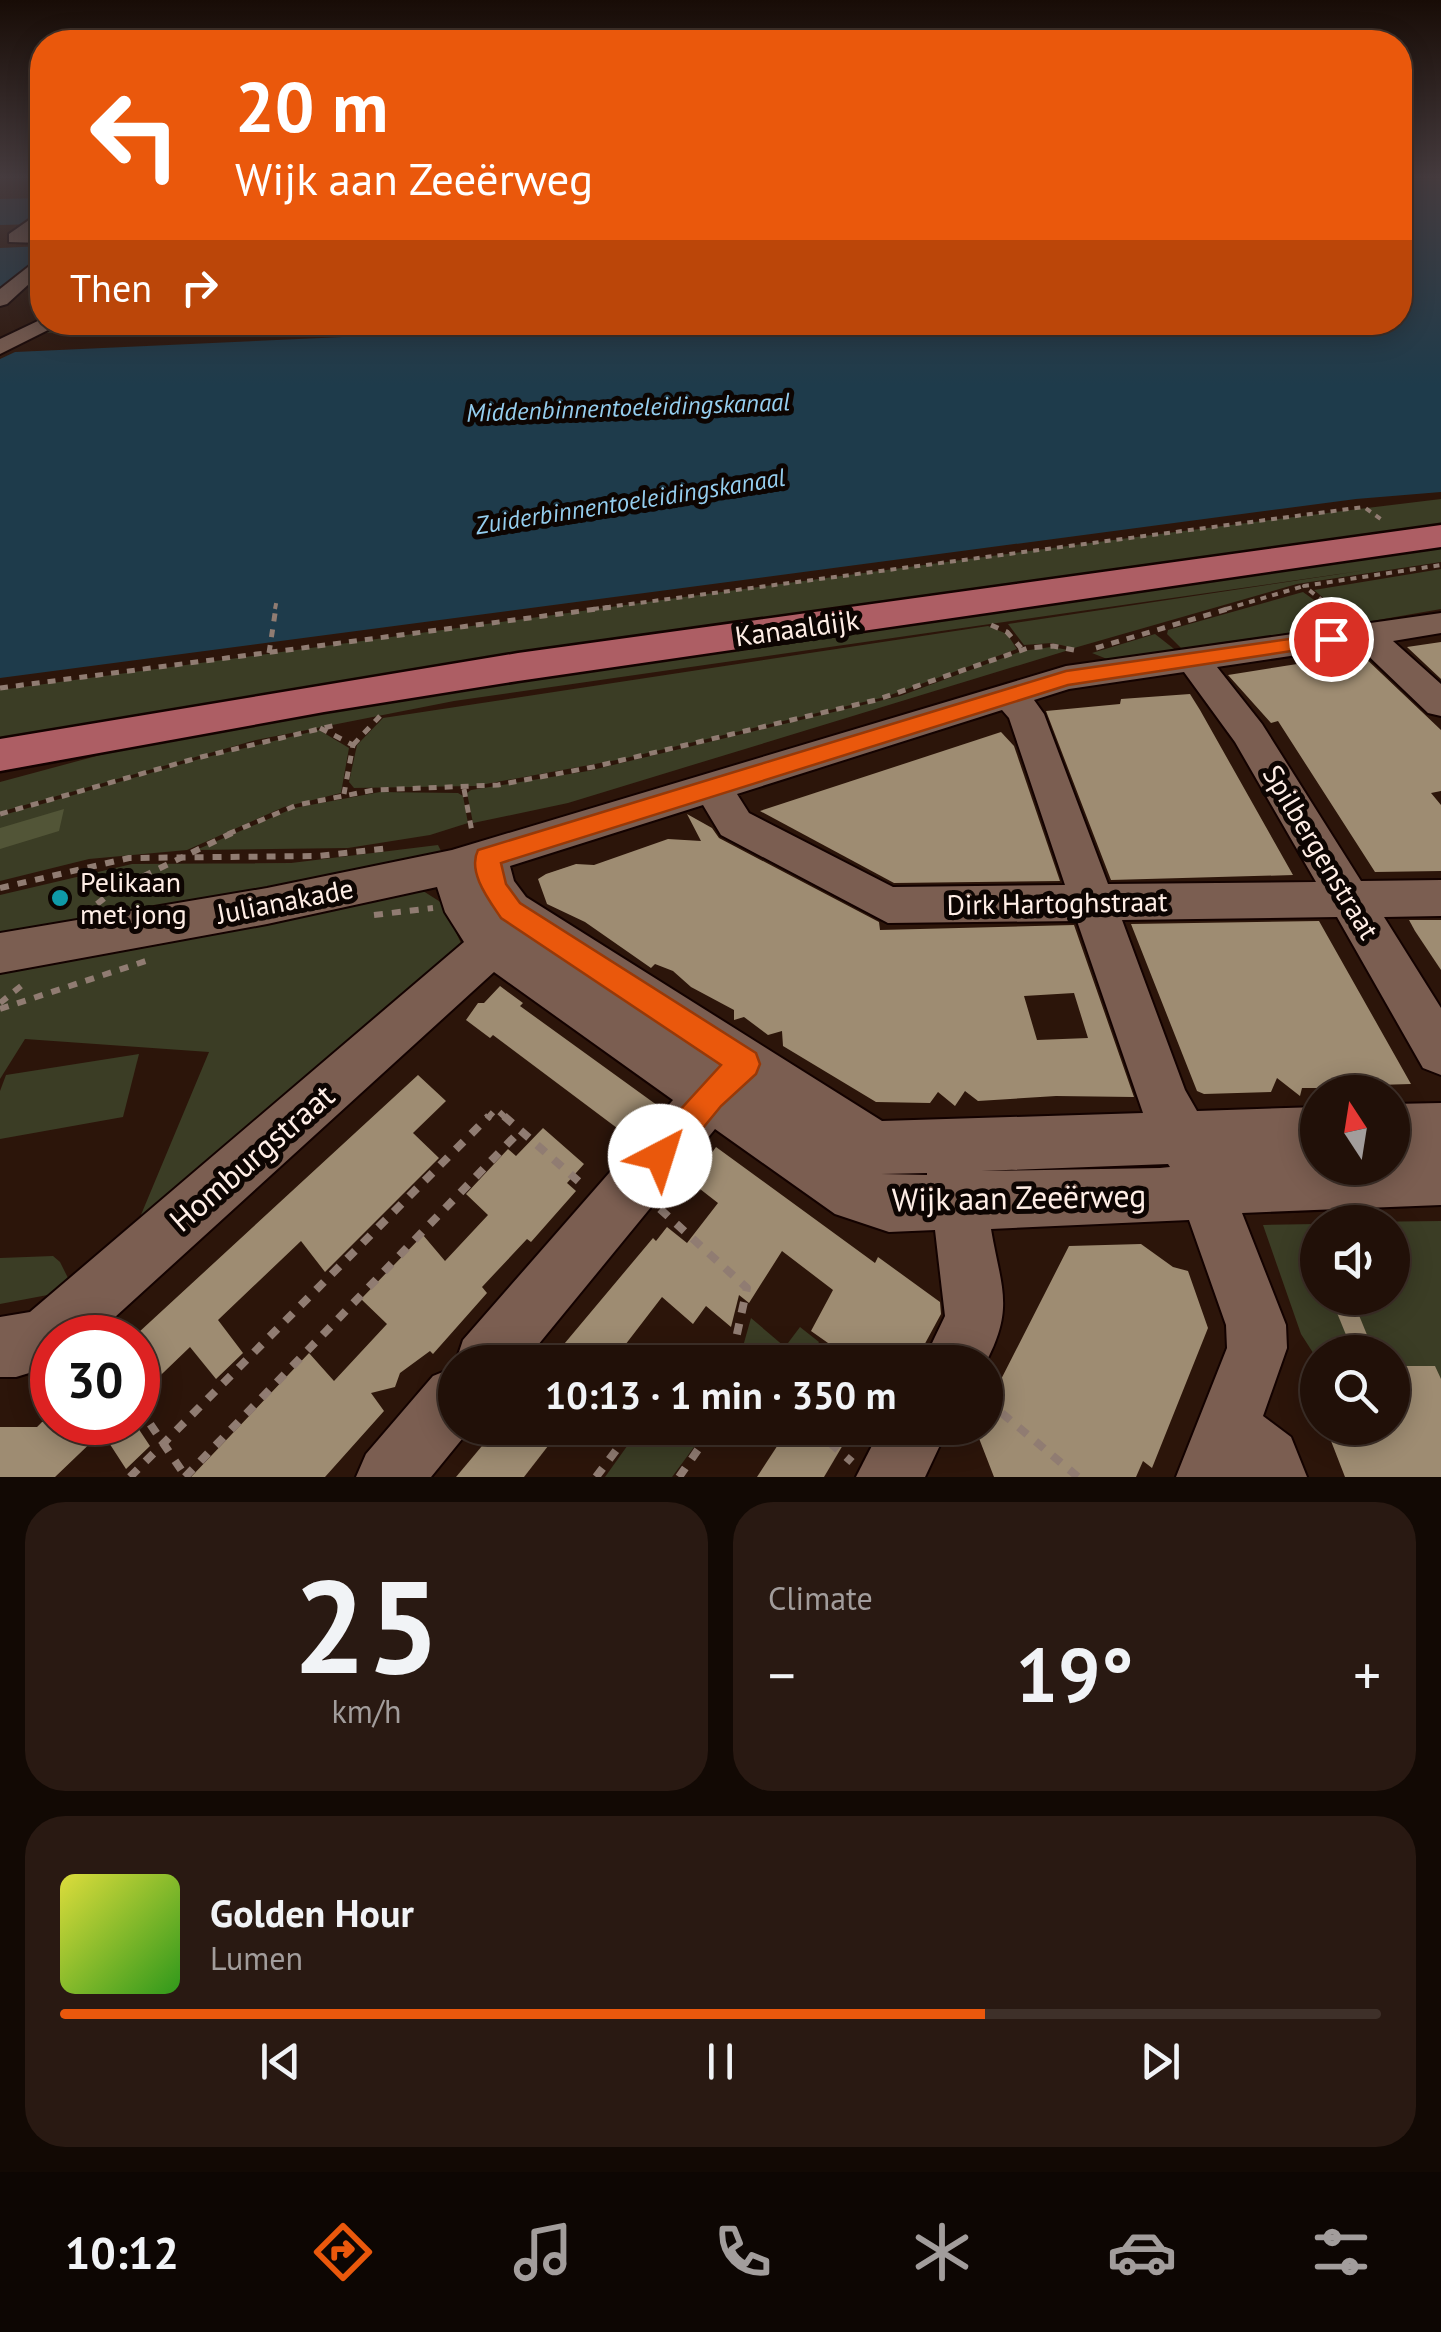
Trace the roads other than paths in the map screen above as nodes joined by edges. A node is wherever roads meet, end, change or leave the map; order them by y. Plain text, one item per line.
1 (30, 276) edge
2 (2, 310) edge
3 (30, 313) edge
4 (30, 333) edge
5 (0, 347) edge
6 (1441, 536) edge
7 (1441, 623) edge
8 (1365, 634) junction
9 (1192, 660) junction
10 (1009, 695) junction
11 (1441, 704) edge
12 (154, 729) junction
13 (0, 755) edge
14 (0, 776) edge
15 (713, 788) junction
16 (472, 844) junction
17 (1350, 898) junction
18 (1441, 898) edge
19 (1092, 902) junction
20 (507, 932) junction
21 (0, 953) edge
22 (1441, 1052) edge
23 (728, 1080) junction
24 (1441, 1129) edge
25 (1410, 1130) edge
26 (1300, 1138) edge
27 (950, 1146) junction
28 (1195, 1164) junction
29 (1441, 1178) edge
30 (958, 1202) junction
31 (499, 1345) edge
32 (962, 1345) edge
33 (0, 1347) edge
34 (438, 1418) edge
35 (899, 1445) edge
36 (1218, 1452) edge
37 (872, 1471) edge
38 (389, 1477) edge
39 (1274, 1477) edge

1 - 2 street
2 - 3 street
4 - 5 street
6 - 12 main road, Kanaaldijk
7 - 8 street, Julianakade
8 - 9 street, Julianakade
8 - 11 street
9 - 10 street, Julianakade
9 - 17 street, Spilbergenstraat
10 - 15 street, Julianakade
10 - 19 street
12 - 13 main road, Kanaaldijk
12 - 14 main road, Kanaaldijk
15 - 16 street, Julianakade
15 - 19 street, Dirk Hartoghstraat
16 - 20 street, Wijk aan Zeeërweg
16 - 21 street, Julianakade
17 - 18 street, Dirk Hartoghstraat
17 - 19 street, Dirk Hartoghstraat
17 - 22 street, Spilbergenstraat
19 - 28 street
20 - 23 street, Wijk aan Zeeërweg
20 - 33 street, Homburgstraat
23 - 27 street, Wijk aan Zeeërweg
23 - 30 street, Wijk aan Zeeërweg
23 - 31 street
24 - 25 street
26 - 28 street, Wijk aan Zeeërweg
27 - 28 street, Wijk aan Zeeërweg
27 - 30 street
28 - 29 street, Wijk aan Zeeërweg
28 - 30 street, Wijk aan Zeeërweg
28 - 36 street
30 - 32 street
34 - 38 street
35 - 37 street
36 - 39 street

